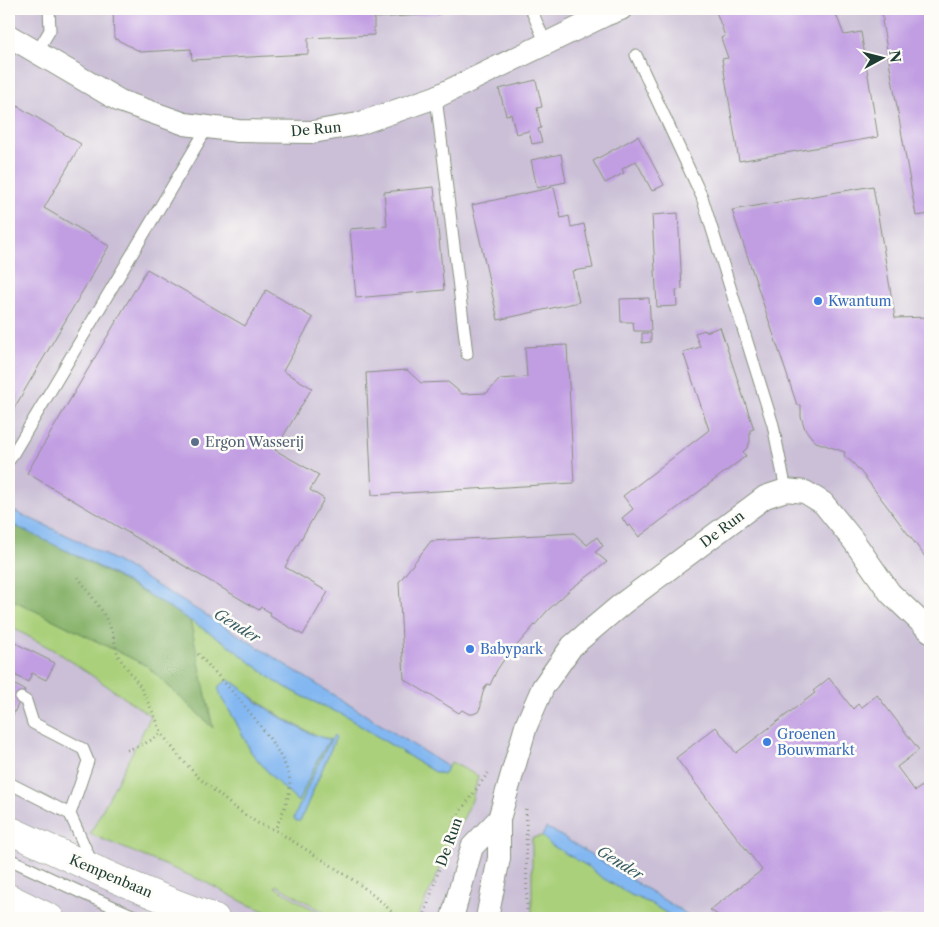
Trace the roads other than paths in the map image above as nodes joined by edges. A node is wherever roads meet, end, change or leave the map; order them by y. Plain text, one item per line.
1 (49, 9) edge
2 (531, 9) edge
3 (610, 11) edge
4 (9, 36) edge
5 (546, 44) junction
6 (37, 52) junction
7 (636, 54) dead end
8 (436, 97) junction
9 (207, 128) junction
10 (467, 354) dead end
11 (10, 459) edge
12 (786, 490) junction
13 (930, 631) edge
14 (21, 698) dead end
15 (9, 783) edge
16 (70, 814) junction
17 (499, 819) junction
18 (9, 830) edge
19 (9, 859) edge
20 (95, 870) junction
21 (9, 898) edge
22 (50, 918) edge
23 (139, 918) edge
24 (215, 918) edge
25 (452, 918) edge
26 (487, 918) edge

1 - 6 lane
2 - 5 lane
3 - 5 street, De Run
4 - 6 street, De Run
5 - 8 street, De Run
6 - 9 street, De Run
7 - 12 lane
8 - 9 street, De Run
8 - 10 lane
9 - 11 lane
12 - 13 street
12 - 17 street, De Run
14 - 16 lane
15 - 16 lane
16 - 20 lane
17 - 25 street, De Run
17 - 26 street, De Run
18 - 20 main road, Kempenbaan
19 - 23 lane, Kempenbaan
20 - 24 main road, Kempenbaan
21 - 22 main road

